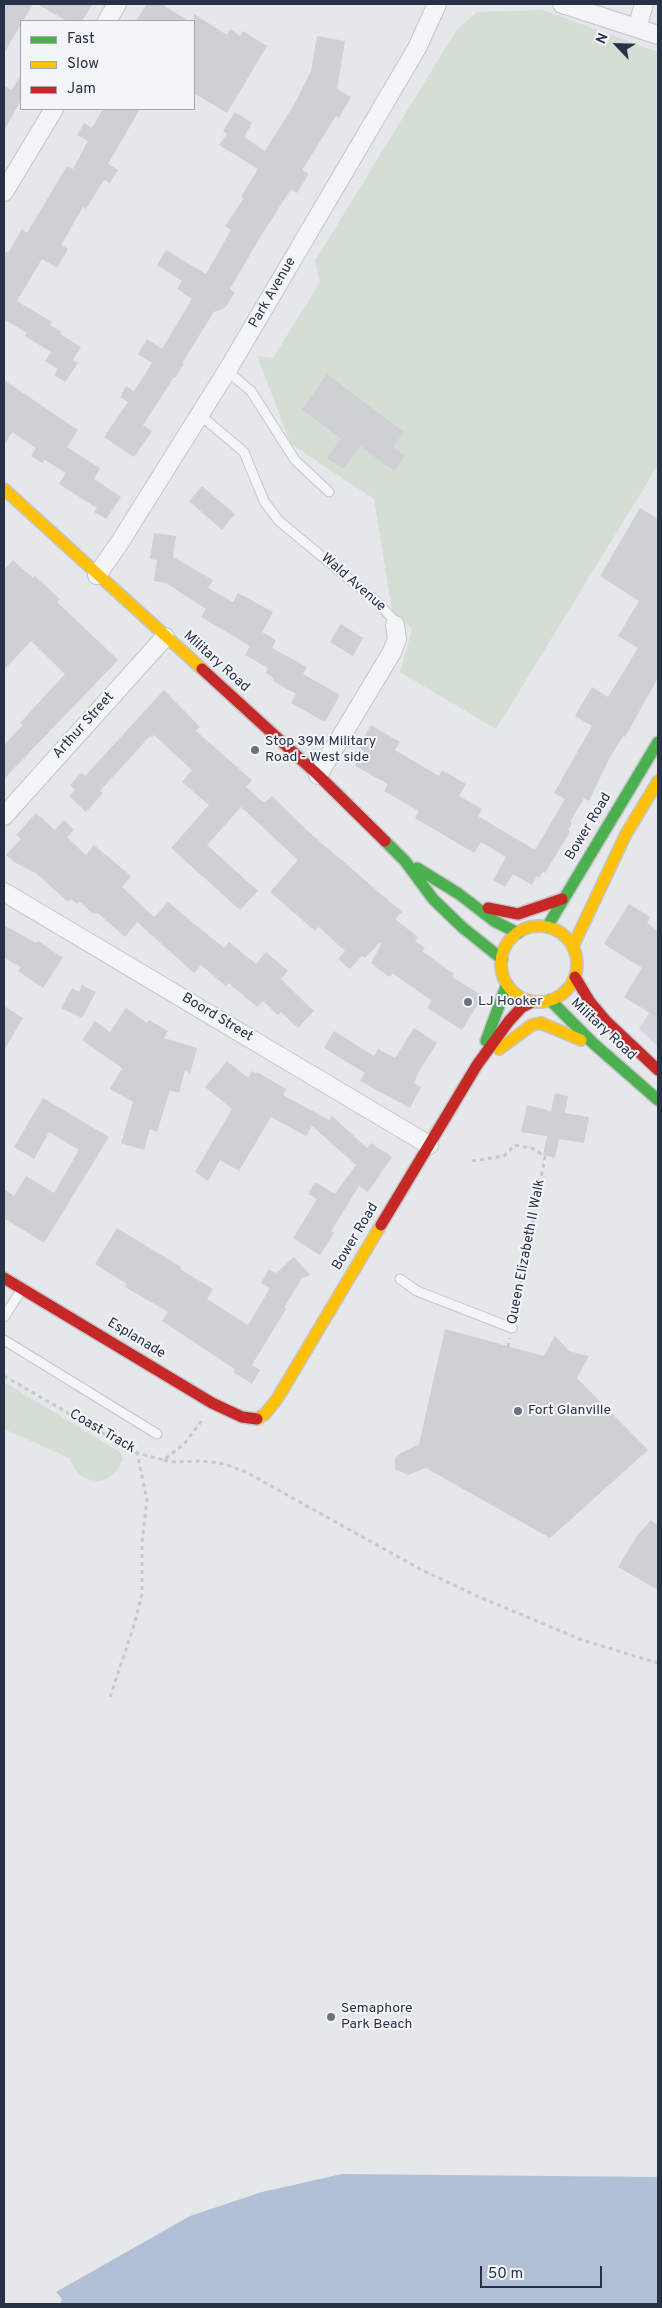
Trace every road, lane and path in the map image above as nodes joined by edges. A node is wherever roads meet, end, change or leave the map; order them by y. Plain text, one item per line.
1 (118, 4) edge
2 (437, 4) edge
3 (562, 4) edge
4 (644, 4) edge
5 (108, 20) edge
6 (637, 28) junction
7 (658, 35) edge
8 (53, 110) edge
9 (4, 192) edge
10 (227, 371) junction
11 (200, 415) junction
12 (4, 488) edge
13 (329, 492) dead end
14 (97, 575) junction
15 (395, 625) joint
16 (165, 637) junction
17 (658, 742) edge
18 (318, 774) junction
19 (658, 781) edge
20 (4, 816) edge
21 (405, 861) junction
22 (4, 892) edge
23 (459, 894) junction
24 (562, 899) junction
25 (547, 927) junction
26 (518, 933) junction
27 (573, 946) junction
28 (502, 959) junction
29 (575, 977) junction
30 (507, 984) junction
31 (550, 1000) junction
32 (532, 1002) junction
33 (594, 1044) junction
34 (477, 1065) junction
35 (658, 1070) edge
36 (658, 1100) edge
37 (429, 1145) junction
38 (472, 1161) dead end
39 (4, 1278) edge
40 (400, 1279) dead end
41 (22, 1289) junction
42 (4, 1317) edge
43 (512, 1328) junction
44 (4, 1340) edge
45 (508, 1347) dead end
46 (4, 1376) edge
47 (212, 1403) junction
48 (256, 1419) joint
49 (157, 1434) dead end
50 (137, 1453) junction
51 (164, 1460) junction
52 (658, 1663) edge
53 (110, 1697) dead end

1 - 5 street
2 - 10 street, Park Avenue
3 - 6 street
4 - 6 street
6 - 7 street
8 - 9 street
10 - 11 street, Park Avenue
10 - 13 lane
11 - 14 street, Park Avenue
11 - 15 lane, Wald Avenue
12 - 14 main road, Military Road
14 - 16 main road, Military Road
15 - 18 street, Wald Avenue
16 - 18 main road, Military Road
16 - 20 street, Arthur Street
17 - 24 main road, Bower Road
18 - 21 main road, Military Road
19 - 27 main road
21 - 23 main road, Military Road
21 - 28 main road, Military Road
22 - 37 street, Boord Street
23 - 24 main road
23 - 26 main road, Military Road
24 - 25 main road, Bower Road
25 - 26 main road
25 - 27 main road
26 - 28 main road
27 - 29 main road
28 - 30 main road
29 - 31 main road
29 - 35 main road, Military Road
30 - 32 main road
30 - 34 main road, Bower Road
31 - 32 main road
31 - 33 main road, Military Road
32 - 34 main road, Bower Road
33 - 34 main road
33 - 36 main road, Military Road
34 - 37 main road, Bower Road
37 - 48 main road, Bower Road
38 - 43 path, Queen Elizabeth II Walk
39 - 41 main road, Esplanade
40 - 43 lane
41 - 42 lane
41 - 47 main road, Esplanade
43 - 45 path, Queen Elizabeth II Walk
44 - 49 lane
46 - 50 path, Coast Track
47 - 48 main road, Esplanade
47 - 51 path
50 - 51 path, Coast Track
50 - 53 path
51 - 52 path, Coast Track

